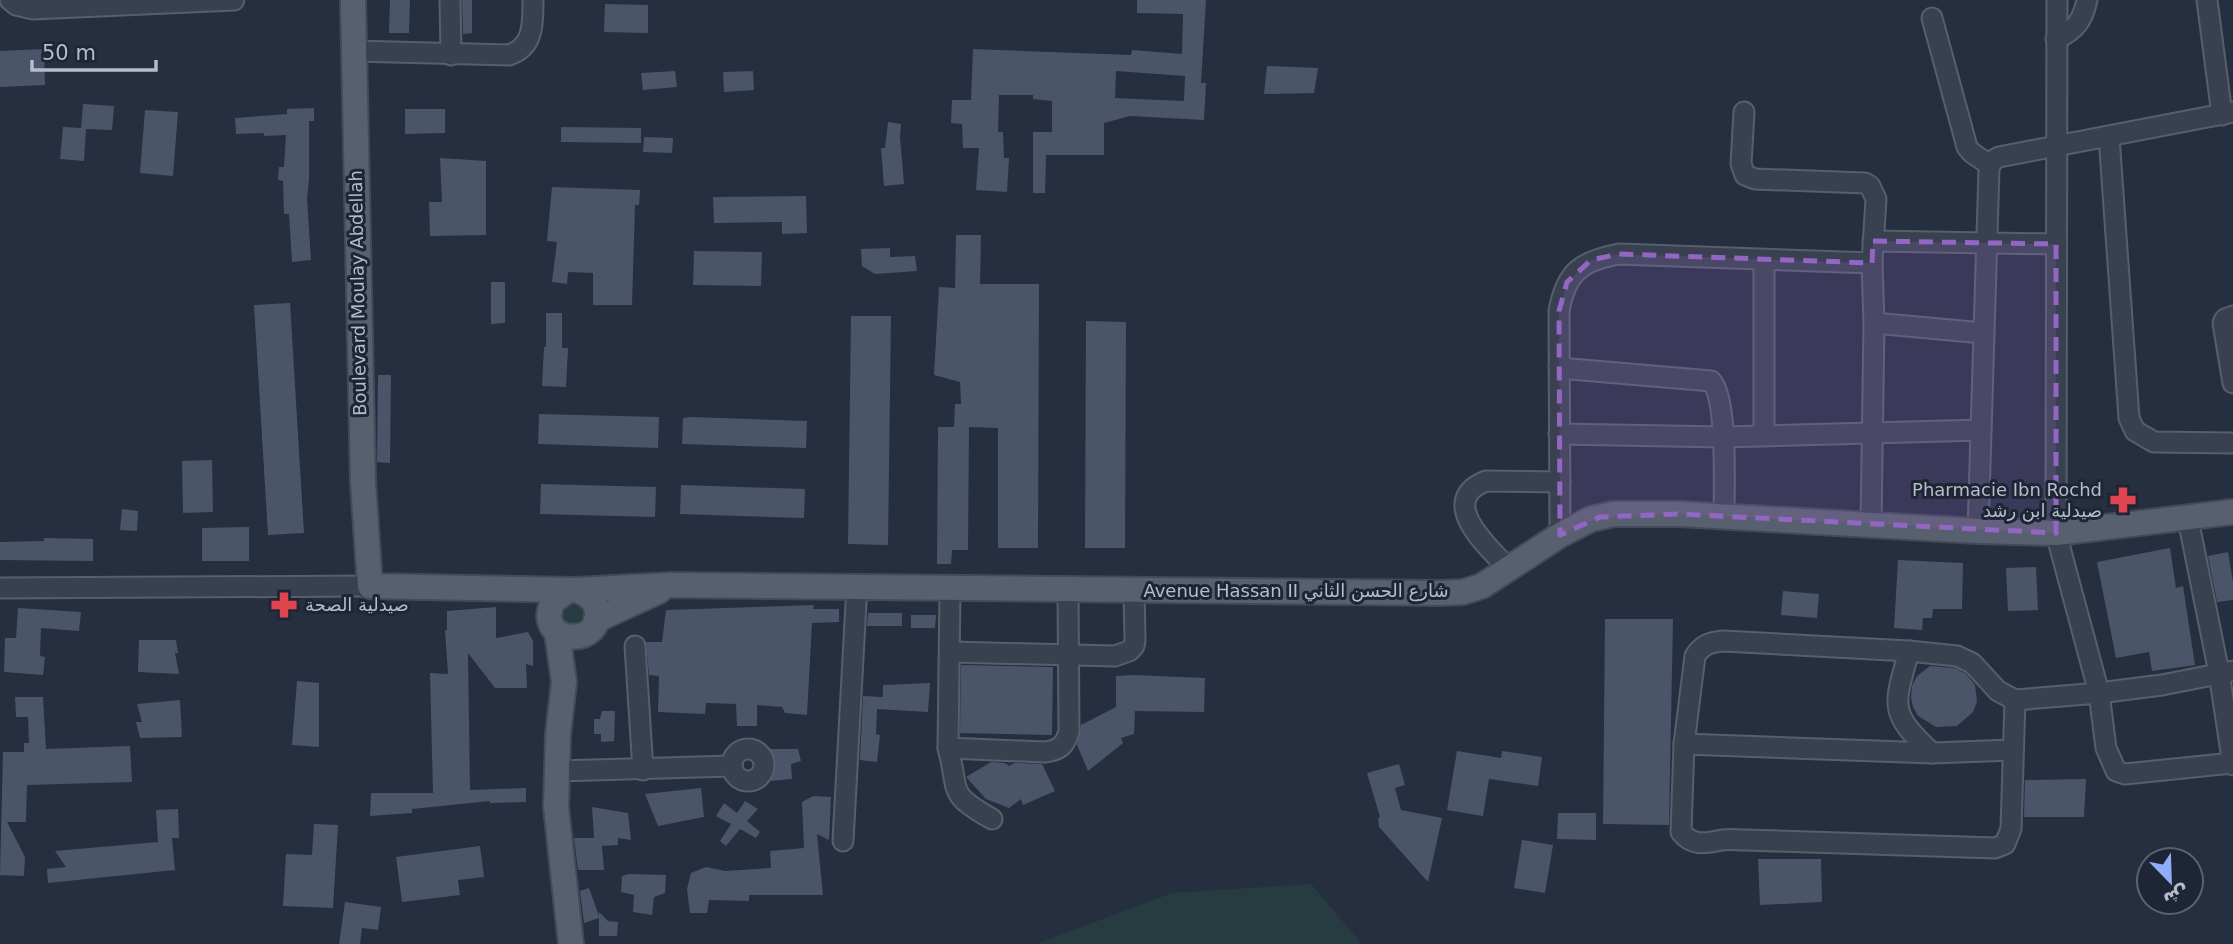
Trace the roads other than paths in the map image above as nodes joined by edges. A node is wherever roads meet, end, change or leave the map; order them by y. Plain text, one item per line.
1 (10, 0) edge
2 (233, 0) edge
3 (353, 0) edge
4 (450, 0) edge
5 (533, 0) edge
6 (2057, 0) edge
7 (2087, 0) edge
8 (2207, 0) edge
9 (1933, 18) dead end
10 (2056, 39) junction
11 (354, 51) junction
12 (451, 55) junction
13 (1744, 112) dead end
14 (2227, 114) edge
15 (2109, 137) junction
16 (2056, 148) junction
17 (1990, 165) junction
18 (1873, 241) junction
19 (1986, 242) junction
20 (2056, 244) junction
21 (1764, 260) junction
22 (1872, 263) junction
23 (2233, 316) edge
24 (1874, 323) junction
25 (1983, 333) junction
26 (1559, 368) junction
27 (2233, 383) edge
28 (1981, 430) junction
29 (1559, 435) junction
30 (1764, 435) junction
31 (1873, 435) junction
32 (1723, 437) junction
33 (2233, 443) edge
34 (1560, 482) junction
35 (2233, 512) edge
36 (1724, 517) junction
37 (2188, 519) junction
38 (1871, 525) junction
39 (1978, 531) junction
40 (2056, 533) junction
41 (1560, 535) junction
42 (1509, 569) junction
43 (672, 585) junction
44 (857, 585) junction
45 (370, 586) junction
46 (499, 587) junction
47 (0, 588) edge
48 (950, 588) junction
49 (1068, 590) junction
50 (571, 591) junction
51 (1134, 591) junction
52 (594, 624) junction
53 (554, 628) junction
54 (635, 646) dead end
55 (1909, 651) junction
56 (951, 652) junction
57 (1070, 656) junction
58 (2226, 672) edge
59 (564, 682) junction
60 (2099, 693) junction
61 (2015, 700) junction
62 (1684, 744) junction
63 (948, 748) junction
64 (2013, 750) junction
65 (1931, 753) junction
66 (2233, 764) edge
67 (732, 766) dead end
68 (643, 770) junction
69 (557, 771) junction
70 (992, 819) dead end
71 (843, 841) dead end
72 (571, 944) edge

1 - 2 street
3 - 11 main road, Boulevard Moulay Abdellah
4 - 12 street
5 - 12 street
6 - 10 street
7 - 10 street
8 - 14 street
9 - 17 street
10 - 16 street
11 - 12 street
11 - 45 main road, Boulevard Moulay Abdellah
13 - 18 street
14 - 15 street
15 - 16 street
15 - 33 street
16 - 17 street
16 - 20 street
17 - 19 street
18 - 19 street
18 - 22 street
19 - 20 street
19 - 25 street
20 - 40 street
21 - 22 street
21 - 26 street
21 - 30 street
22 - 24 street
23 - 27 street
24 - 25 street
24 - 31 street
25 - 28 street
26 - 29 street
26 - 32 street
28 - 31 street
28 - 39 street
29 - 32 street
29 - 34 street
30 - 31 street
30 - 32 street
31 - 38 street
32 - 36 street
34 - 41 street
34 - 42 street
35 - 37 main road, Avenue Hassan II شارع الحسن الثاني
36 - 38 main road, Avenue Hassan II شارع الحسن الثاني
36 - 41 main road, Avenue Hassan II شارع الحسن الثاني
37 - 40 main road, Avenue Hassan II شارع الحسن الثاني
37 - 58 street
38 - 39 main road, Avenue Hassan II شارع الحسن الثاني
39 - 40 main road, Avenue Hassan II شارع الحسن الثاني
40 - 60 street
41 - 42 main road, Avenue Hassan II شارع الحسن الثاني
42 - 51 main road, Avenue Hassan II شارع الحسن الثاني
43 - 44 main road, Avenue Hassan II شارع الحسن الثاني
43 - 50 main road, Avenue Hassan II شارع الحسن الثاني
43 - 52 main road, Avenue Hassan II شارع الحسن الثاني
44 - 48 main road, Avenue Hassan II شارع الحسن الثاني
44 - 71 street
45 - 46 main road, Avenue Hassan II شارع الحسن الثاني
45 - 47 street
46 - 50 main road, Avenue Hassan II شارع الحسن الثاني
46 - 53 main road
48 - 49 main road, Avenue Hassan II شارع الحسن الثاني
48 - 56 street
49 - 51 main road, Avenue Hassan II شارع الحسن الثاني
49 - 57 street
50 - 52 main road
50 - 53 main road
51 - 57 street
52 - 53 main road
52 - 59 main road
53 - 59 main road
54 - 68 street
55 - 61 street
55 - 62 street
55 - 65 street
56 - 57 street
56 - 63 street
57 - 63 street
58 - 60 street
58 - 66 street
59 - 69 main road
60 - 61 street
60 - 66 street
61 - 64 street
62 - 64 street
62 - 65 street
63 - 70 street
64 - 65 street
67 - 68 street
68 - 69 street
69 - 72 main road

